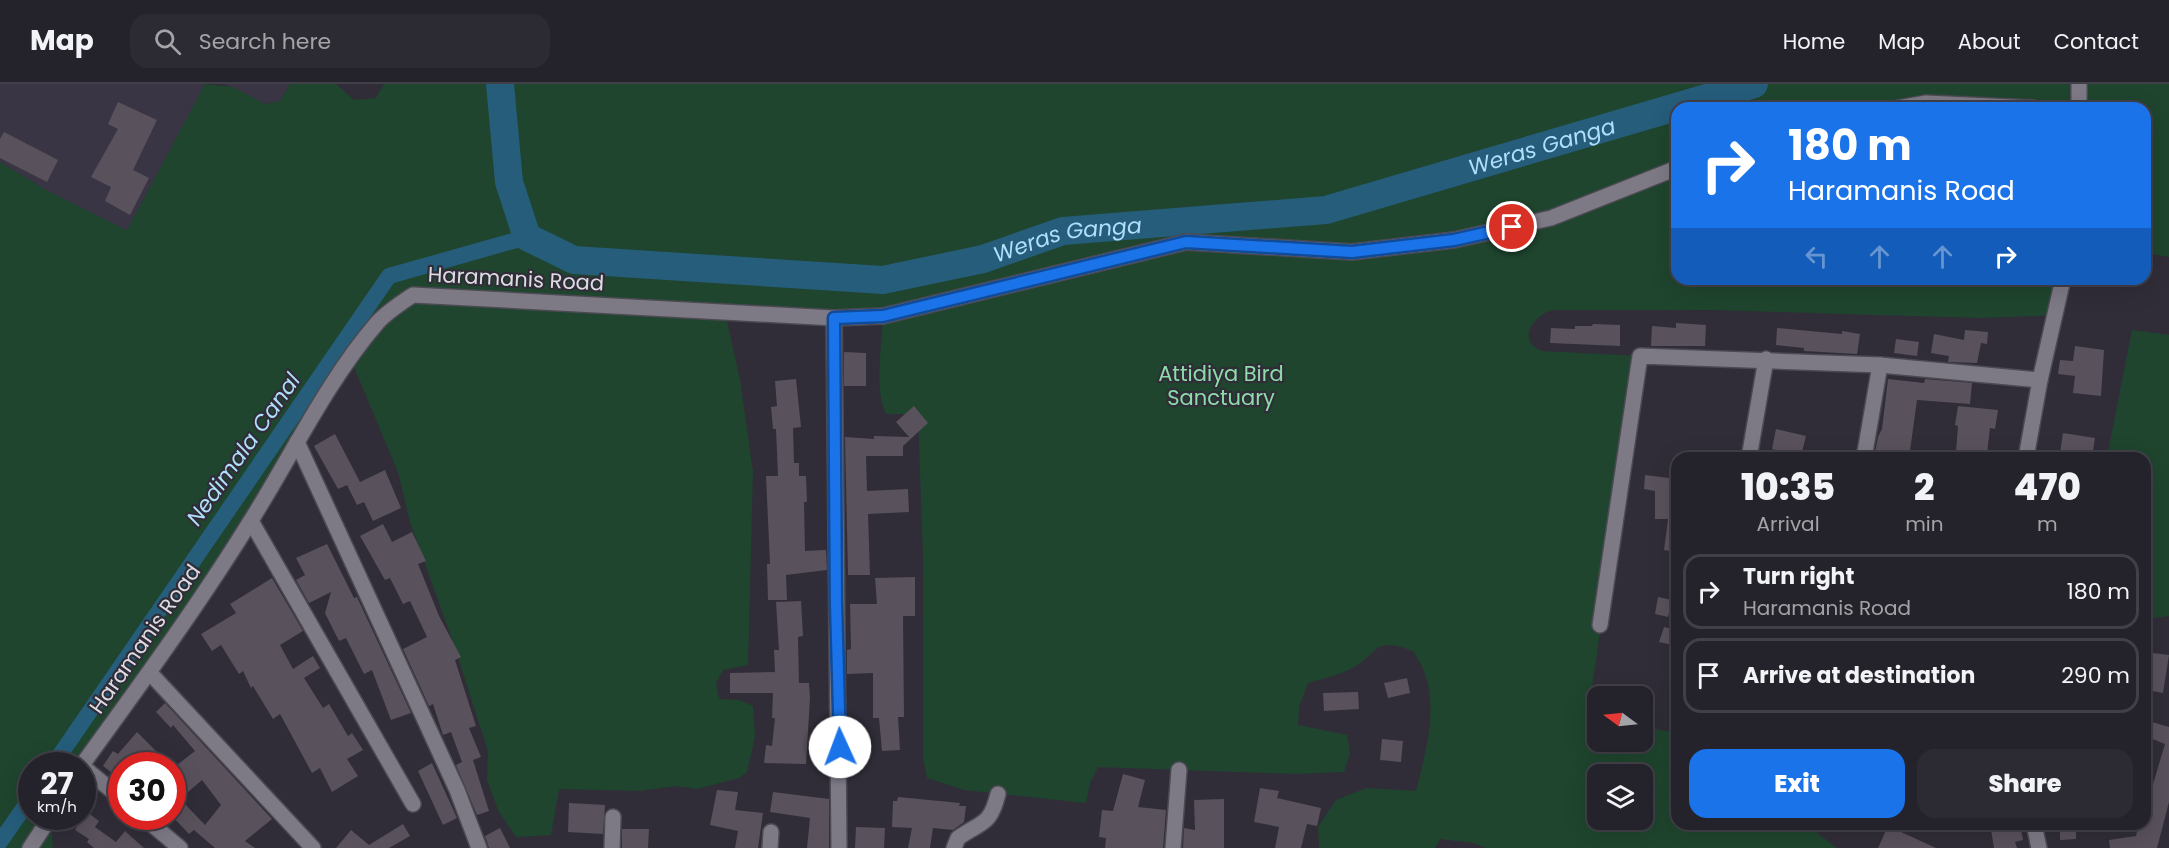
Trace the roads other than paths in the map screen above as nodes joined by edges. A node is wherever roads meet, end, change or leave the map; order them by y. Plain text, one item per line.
1 (1671, 170) edge
2 (2062, 285) edge
3 (834, 318) junction
4 (1766, 359) junction
5 (1880, 365) junction
6 (2040, 380) junction
7 (297, 442) junction
8 (1750, 452) edge
9 (1865, 452) edge
10 (2027, 452) edge
11 (251, 521) junction
12 (1600, 625) dead end
13 (150, 673) junction
14 (92, 752) edge
15 (1179, 770) dead end
16 (96, 778) edge
17 (108, 787) edge
18 (998, 794) dead end
19 (413, 804) dead end
20 (613, 817) dead end
21 (42, 830) edge
22 (159, 830) edge
23 (2035, 830) edge
24 (771, 832) dead end
25 (30, 848) edge
26 (180, 848) edge
27 (313, 848) edge
28 (479, 848) edge
29 (612, 848) edge
30 (770, 848) edge
31 (839, 848) edge
32 (954, 848) edge
33 (1173, 848) edge
34 (2039, 848) edge

1 - 3 street, Haramanis Road
2 - 6 street
3 - 7 street, Haramanis Road
3 - 31 street
4 - 5 street
4 - 8 street
4 - 12 street
5 - 6 street
5 - 9 street
6 - 10 street
7 - 11 street, Haramanis Road
7 - 28 street
11 - 13 street, Haramanis Road
11 - 19 street
13 - 14 street, Haramanis Road
13 - 27 street
15 - 33 street
16 - 17 street
18 - 32 street
20 - 29 street
21 - 25 street
22 - 26 street
23 - 34 street
24 - 30 street

